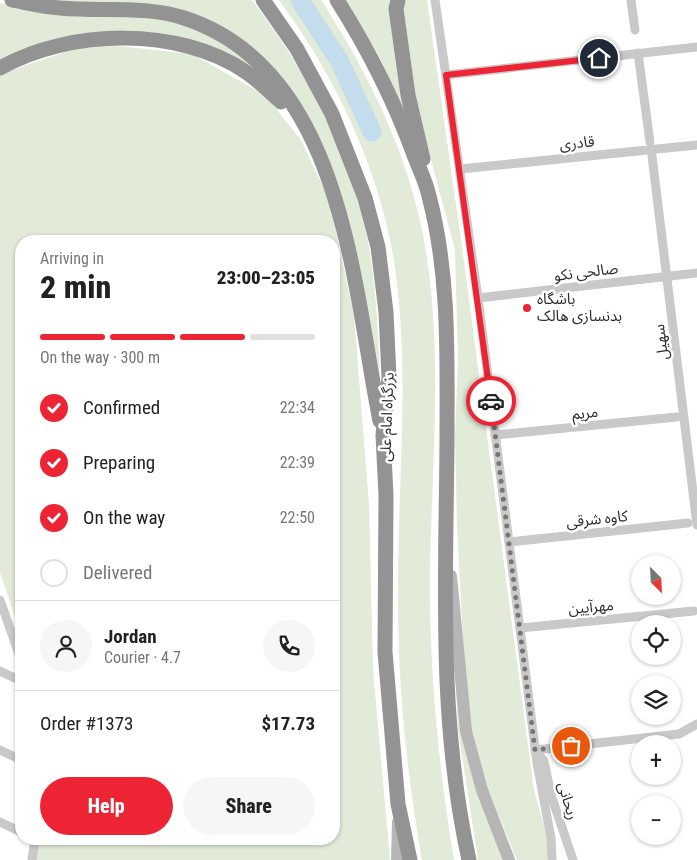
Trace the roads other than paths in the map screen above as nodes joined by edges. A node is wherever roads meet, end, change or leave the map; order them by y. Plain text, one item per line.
1 (12, 0) edge
2 (263, 0) edge
3 (336, 0) edge
4 (398, 0) edge
5 (435, 0) edge
6 (631, 0) edge
7 (635, 30) dead end
8 (697, 47) edge
9 (638, 53) junction
10 (0, 68) edge
11 (446, 75) junction
12 (305, 127) junction
13 (650, 142) dead end
14 (697, 145) edge
15 (652, 156) dead end
16 (460, 168) junction
17 (429, 195) junction
18 (697, 273) edge
19 (667, 276) junction
20 (478, 298) junction
21 (677, 417) dead end
22 (383, 435) junction
23 (495, 435) junction
24 (692, 524) edge
25 (446, 530) junction
26 (509, 542) junction
27 (0, 600) edge
28 (694, 611) dead end
29 (520, 628) junction
30 (15, 643) edge
31 (0, 671) edge
32 (15, 678) edge
33 (697, 724) edge
34 (0, 750) edge
35 (535, 750) junction
36 (15, 757) edge
37 (398, 804) junction
38 (0, 822) edge
39 (15, 829) edge
40 (35, 845) edge
41 (32, 860) edge
42 (397, 860) edge
43 (410, 860) edge
44 (469, 860) edge
45 (509, 860) edge
46 (552, 860) edge
47 (573, 860) edge

1 - 12 highway
2 - 22 highway, بزرگراه امام علی
3 - 17 highway
4 - 17 highway
5 - 11 street, ریحانی
6 - 7 street
8 - 9 street
9 - 11 street
9 - 13 street
10 - 12 highway
11 - 16 street, ریحانی
12 - 22 highway
14 - 16 street, قادری
15 - 19 street, سهیل
16 - 20 street, ریحانی
17 - 25 highway
18 - 19 street, صالحی نکو
19 - 20 street, صالحی نکو
19 - 24 street, سهیل
20 - 23 street, ریحانی
21 - 23 street, مریم
22 - 37 highway, بزرگراه امام علی
23 - 26 street, ریحانی
24 - 26 street, کاوه شرقی
25 - 44 highway
25 - 45 main road
26 - 29 street, ریحانی
27 - 30 street
28 - 29 street, مهرآیین
29 - 35 street, ریحانی
31 - 32 street
33 - 35 street
34 - 36 street
35 - 46 street, ریحانی
35 - 47 street, ریحانی
37 - 42 main road
37 - 43 highway, بزرگراه امام علی
38 - 39 street
40 - 41 street

